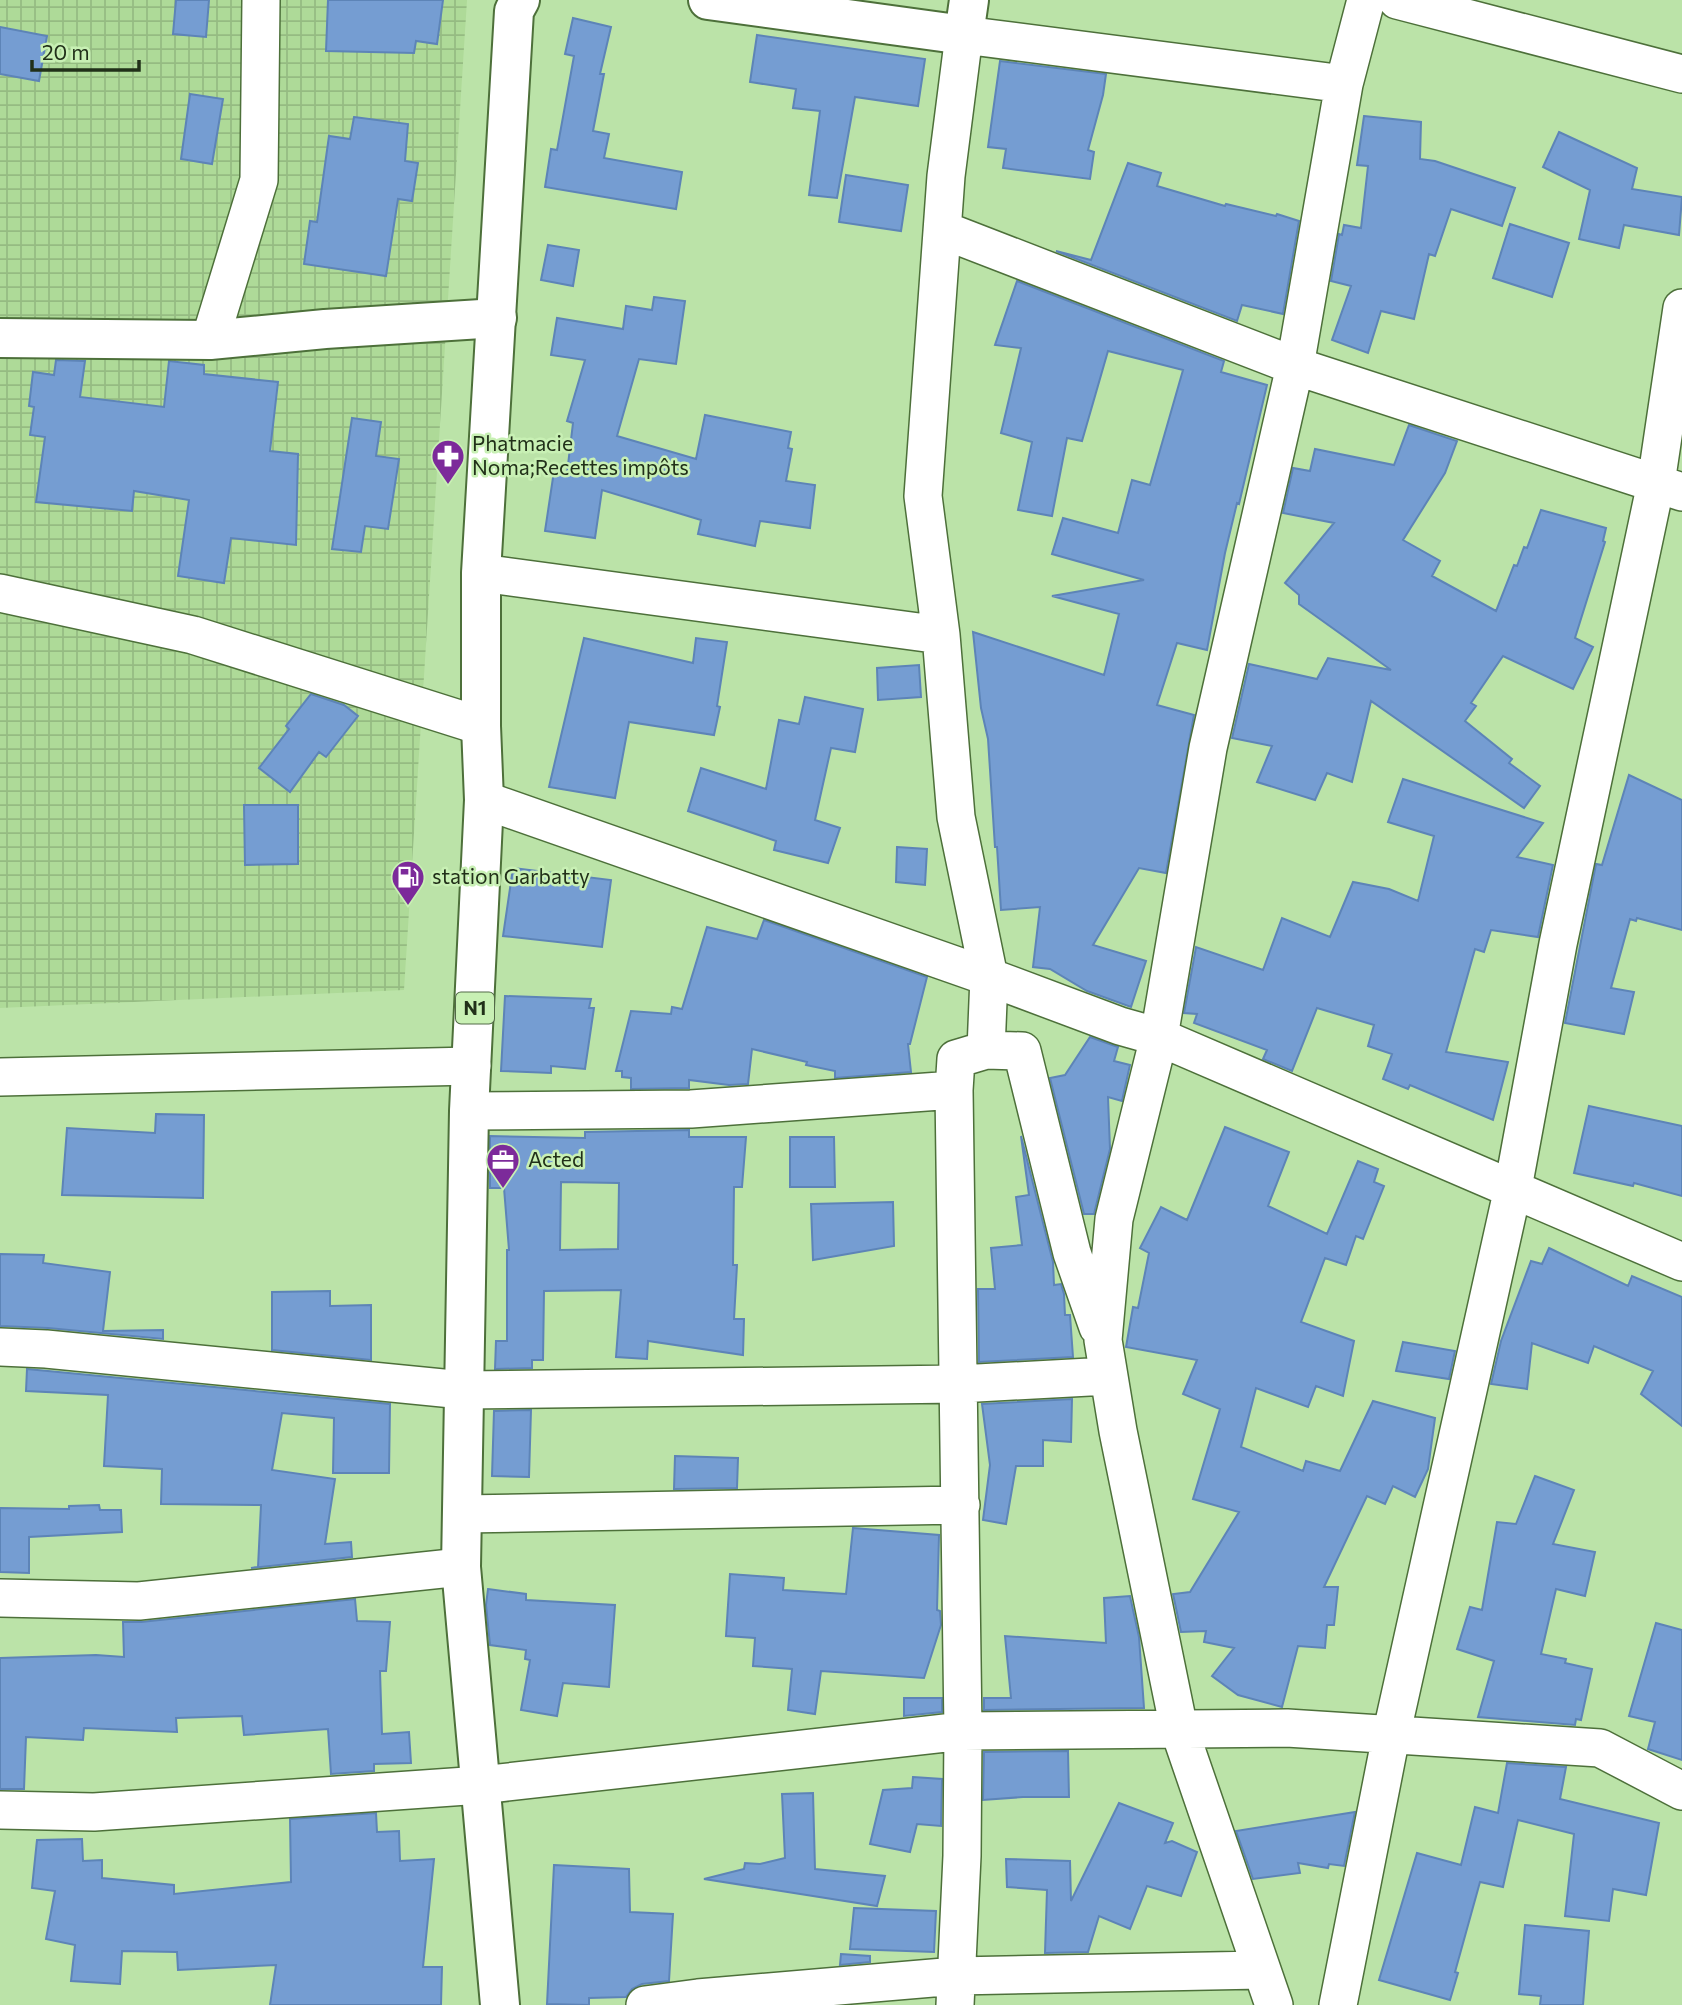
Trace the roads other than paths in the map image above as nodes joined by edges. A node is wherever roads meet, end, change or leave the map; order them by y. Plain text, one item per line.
1 (261, 0) edge
2 (520, 0) edge
3 (708, 0) edge
4 (1366, 0) edge
5 (1397, 0) edge
6 (966, 18) edge
7 (1682, 74) edge
8 (1344, 84) junction
9 (943, 229) junction
10 (1682, 308) edge
11 (497, 317) junction
12 (0, 338) edge
13 (211, 340) junction
14 (1295, 366) junction
15 (1669, 488) edge
16 (481, 573) junction
17 (0, 593) edge
18 (941, 635) junction
19 (481, 726) junction
20 (484, 800) junction
21 (989, 977) junction
22 (1159, 1037) junction
23 (986, 1050) junction
24 (472, 1066) junction
25 (0, 1077) edge
26 (954, 1090) junction
27 (469, 1111) junction
28 (1513, 1188) junction
29 (1682, 1262) edge
30 (1102, 1340) junction
31 (0, 1347) edge
32 (1108, 1376) junction
33 (959, 1384) junction
34 (463, 1390) junction
35 (961, 1505) junction
36 (462, 1514) junction
37 (461, 1567) junction
38 (0, 1598) edge
39 (1180, 1729) junction
40 (963, 1731) junction
41 (1391, 1736) junction
42 (481, 1786) junction
43 (1682, 1791) edge
44 (0, 1810) edge
45 (1261, 1970) junction
46 (956, 1991) edge
47 (500, 2005) edge
48 (645, 2005) edge
49 (1273, 2005) edge
50 (1338, 2005) edge

1 - 13 street
2 - 11 main road, N1
3 - 6 main road
4 - 8 street
5 - 7 street
6 - 8 street
6 - 9 street
8 - 14 street
9 - 14 street
9 - 18 street
10 - 15 street
11 - 13 main road
11 - 16 main road, N1
12 - 13 main road
14 - 15 street
14 - 22 street
15 - 28 street
16 - 18 street
16 - 19 main road, N1
17 - 19 street
18 - 21 street
19 - 20 main road, N1
20 - 21 street
20 - 24 main road, N1
21 - 22 street
21 - 23 street
22 - 28 street
22 - 30 street
23 - 26 street
23 - 30 street
24 - 25 street
24 - 27 main road, N1
26 - 27 street
26 - 33 street
27 - 34 main road, N1
28 - 29 street
28 - 41 street
30 - 32 street
31 - 34 street
32 - 33 street
32 - 39 street
33 - 34 street
33 - 35 street
34 - 36 main road, N1
35 - 36 street
35 - 40 street
36 - 37 main road, N1
37 - 38 street
37 - 42 main road, N1
39 - 40 street
39 - 41 street
39 - 45 street
40 - 42 street
40 - 46 street
41 - 43 street
41 - 50 street
42 - 44 street
42 - 47 main road, N1
45 - 46 street
45 - 49 street
46 - 48 street

